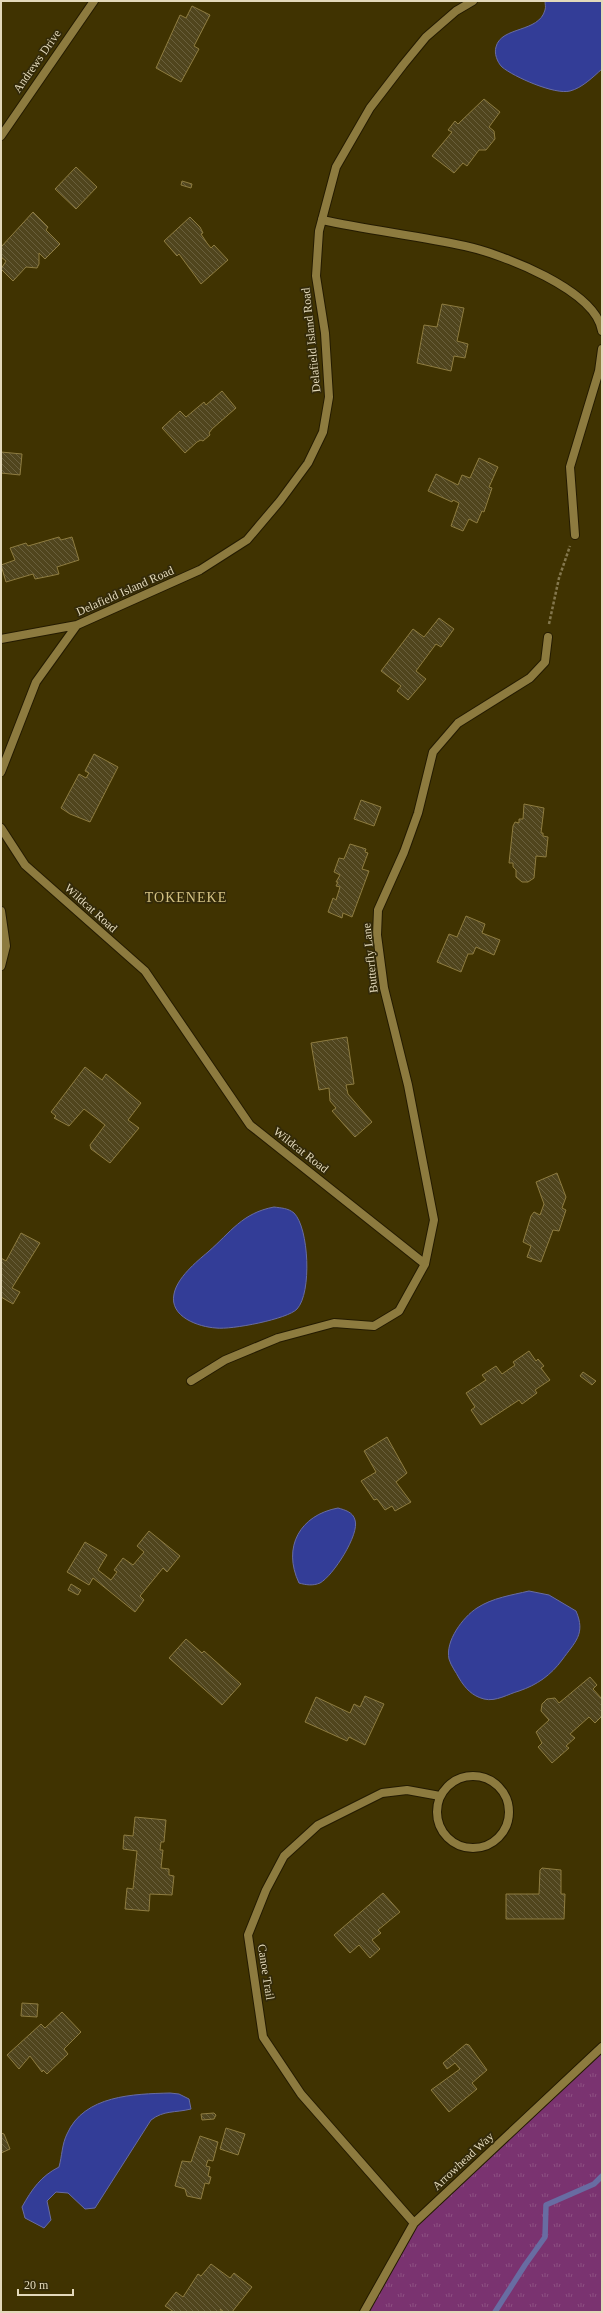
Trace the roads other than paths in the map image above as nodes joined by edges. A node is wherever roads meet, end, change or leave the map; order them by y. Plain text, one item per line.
1 (94, 1) edge
2 (473, 1) edge
3 (1, 136) edge
4 (322, 220) junction
5 (602, 331) edge
6 (602, 349) edge
7 (575, 535) road end
8 (77, 625) junction
9 (548, 637) road end
10 (1, 639) edge
11 (1, 772) edge
12 (1, 828) edge
13 (1, 911) edge
14 (1, 966) edge
15 (425, 1264) junction
16 (191, 1381) dead end
17 (440, 1796) junction
18 (602, 2047) edge
19 (414, 2223) junction
20 (364, 2312) edge

1 - 3 street, Andrews Drive
2 - 4 street, Delafield Island Road
4 - 5 street
4 - 8 street, Delafield Island Road
6 - 7 street
8 - 10 street
8 - 11 street, Delafield Island Road
9 - 15 street, Butterfly Lane
12 - 15 street, Wildcat Road
13 - 14 street
15 - 16 street
17 - 17 street
17 - 19 street, Canoe Trail
18 - 19 street, Arrowhead Way
19 - 20 street, Arrowhead Way

